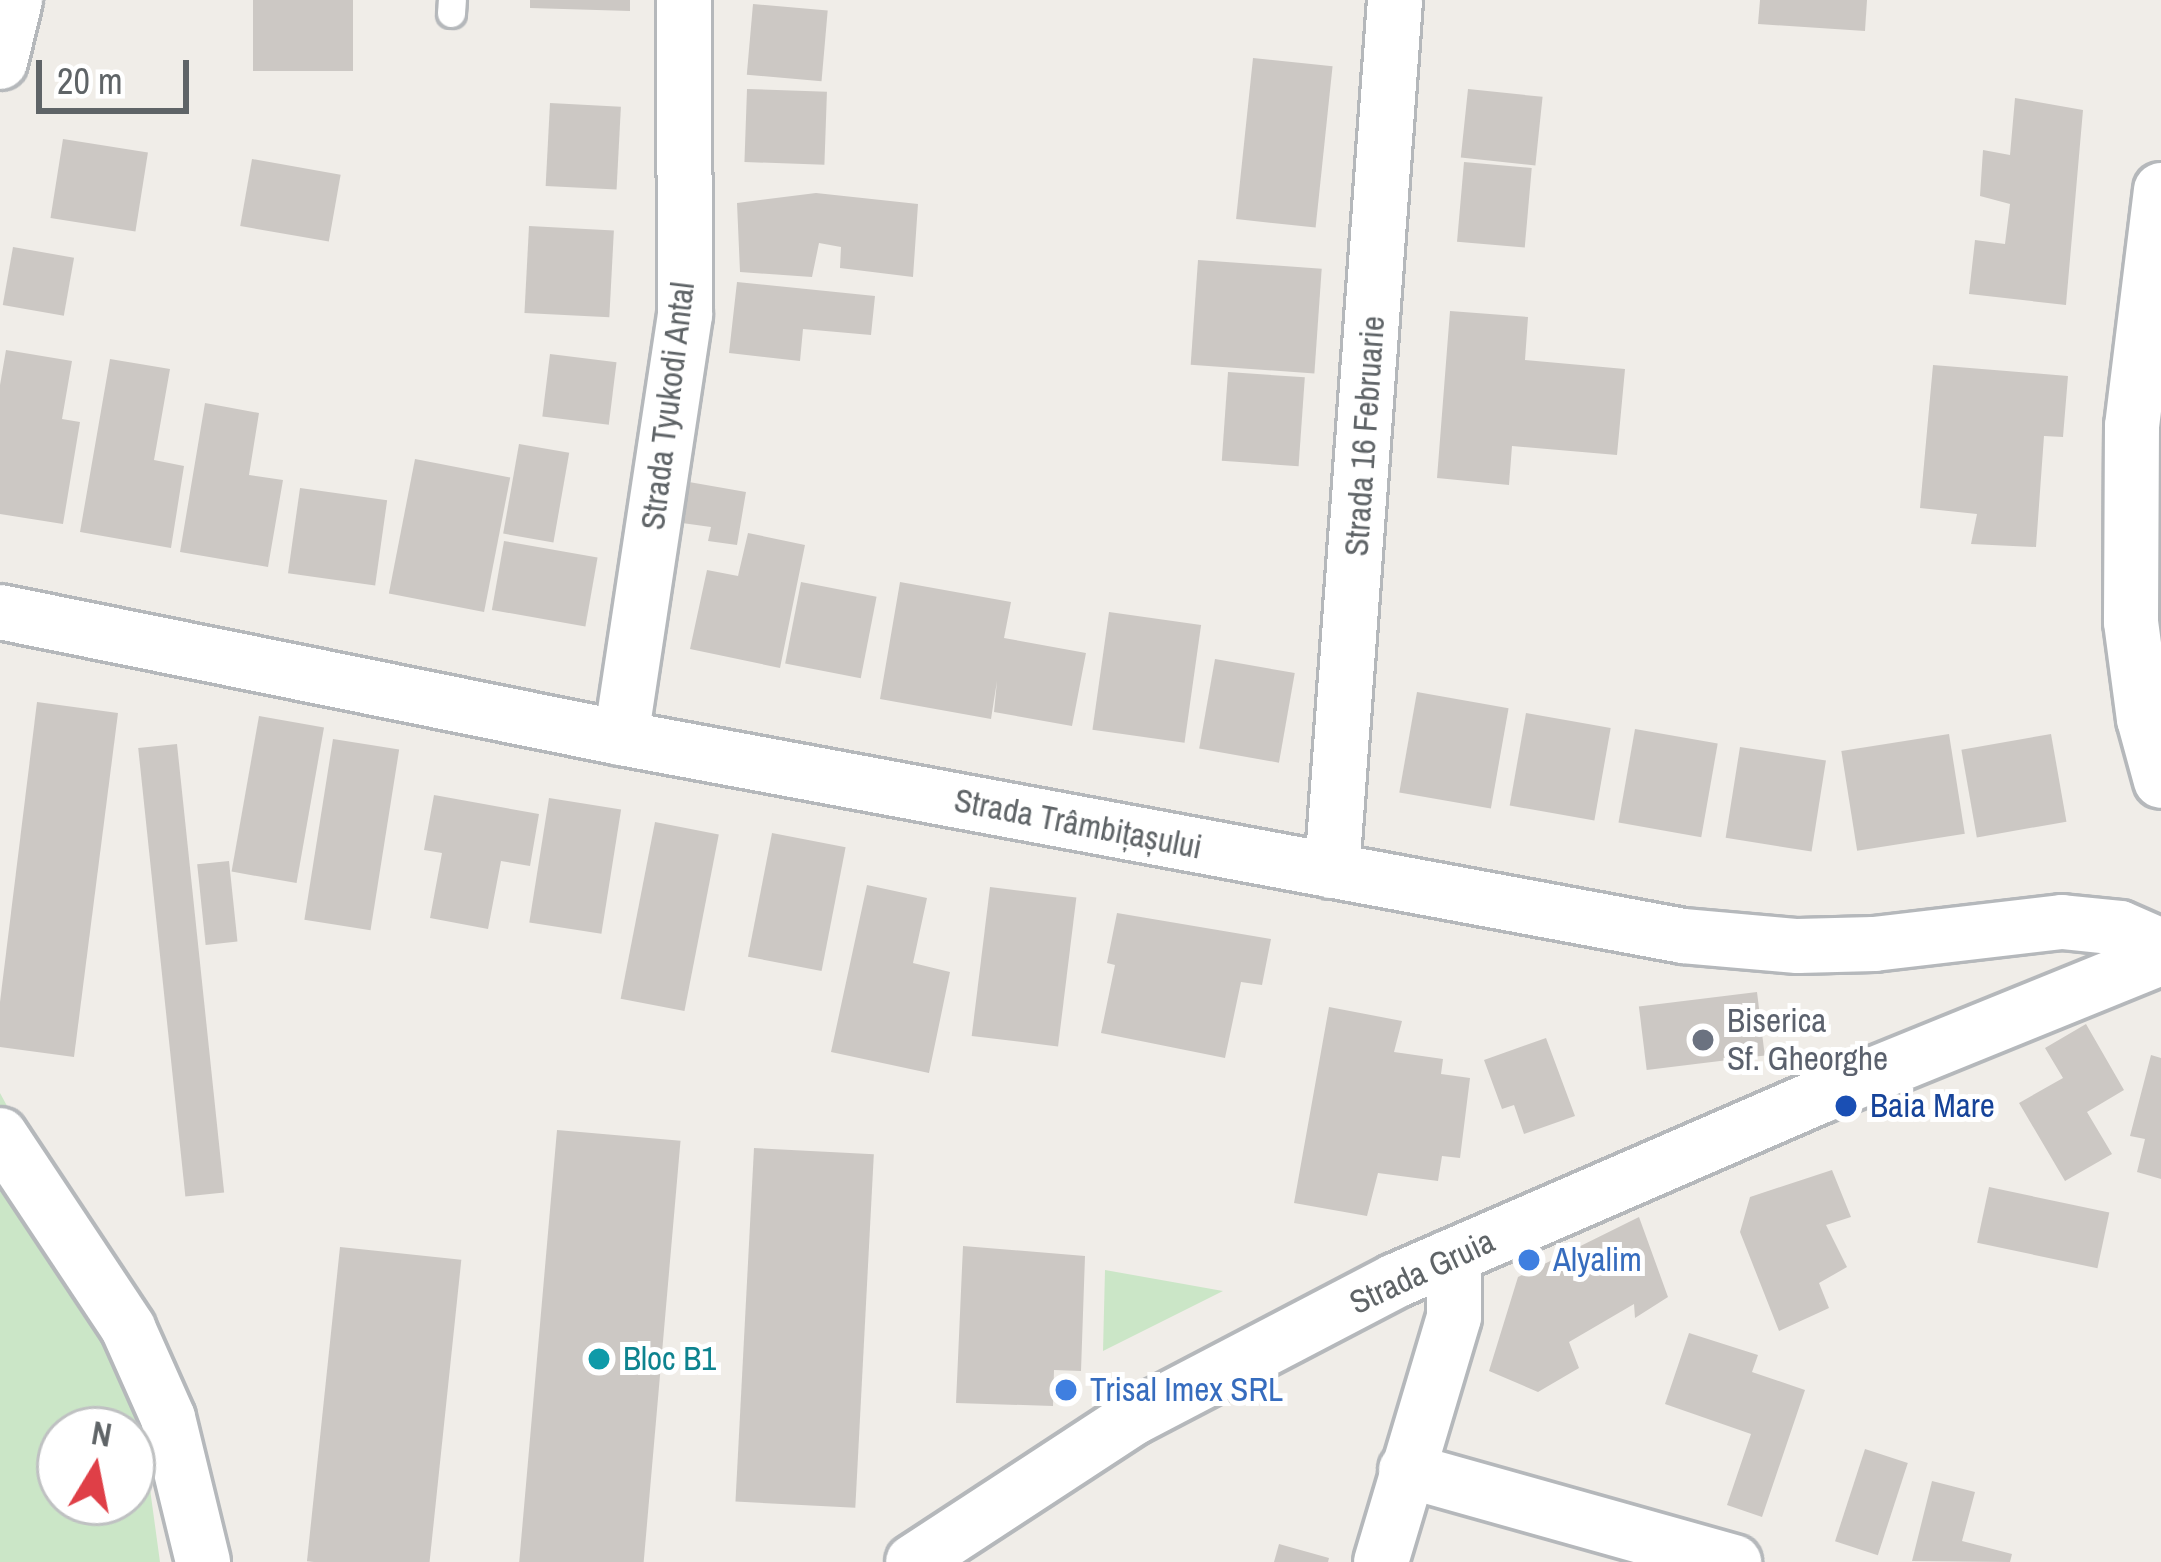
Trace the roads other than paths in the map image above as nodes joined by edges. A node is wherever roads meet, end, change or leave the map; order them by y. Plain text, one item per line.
1 (15, 0) edge
2 (684, 0) edge
3 (1395, 0) edge
4 (0, 62) edge
5 (2161, 190) edge
6 (0, 612) edge
7 (621, 738) junction
8 (2161, 781) edge
9 (1332, 871) junction
10 (2161, 946) edge
11 (2161, 958) edge
12 (0, 1135) edge
13 (1447, 1258) junction
14 (1406, 1470) junction
15 (203, 1562) edge
16 (913, 1562) edge
17 (1381, 1562) edge
18 (1734, 1562) edge

1 - 4 street
2 - 7 street, Strada Tyukodi Antal
3 - 9 street, Strada 16 Februarie
5 - 8 street
6 - 7 street, Strada Trâmbițașului
7 - 9 street, Strada Trâmbițașului
9 - 10 street, Strada Trâmbițașului
11 - 13 street, Strada Gruia
12 - 15 street
13 - 14 street
13 - 16 street, Strada Gruia
14 - 17 street
14 - 18 street

